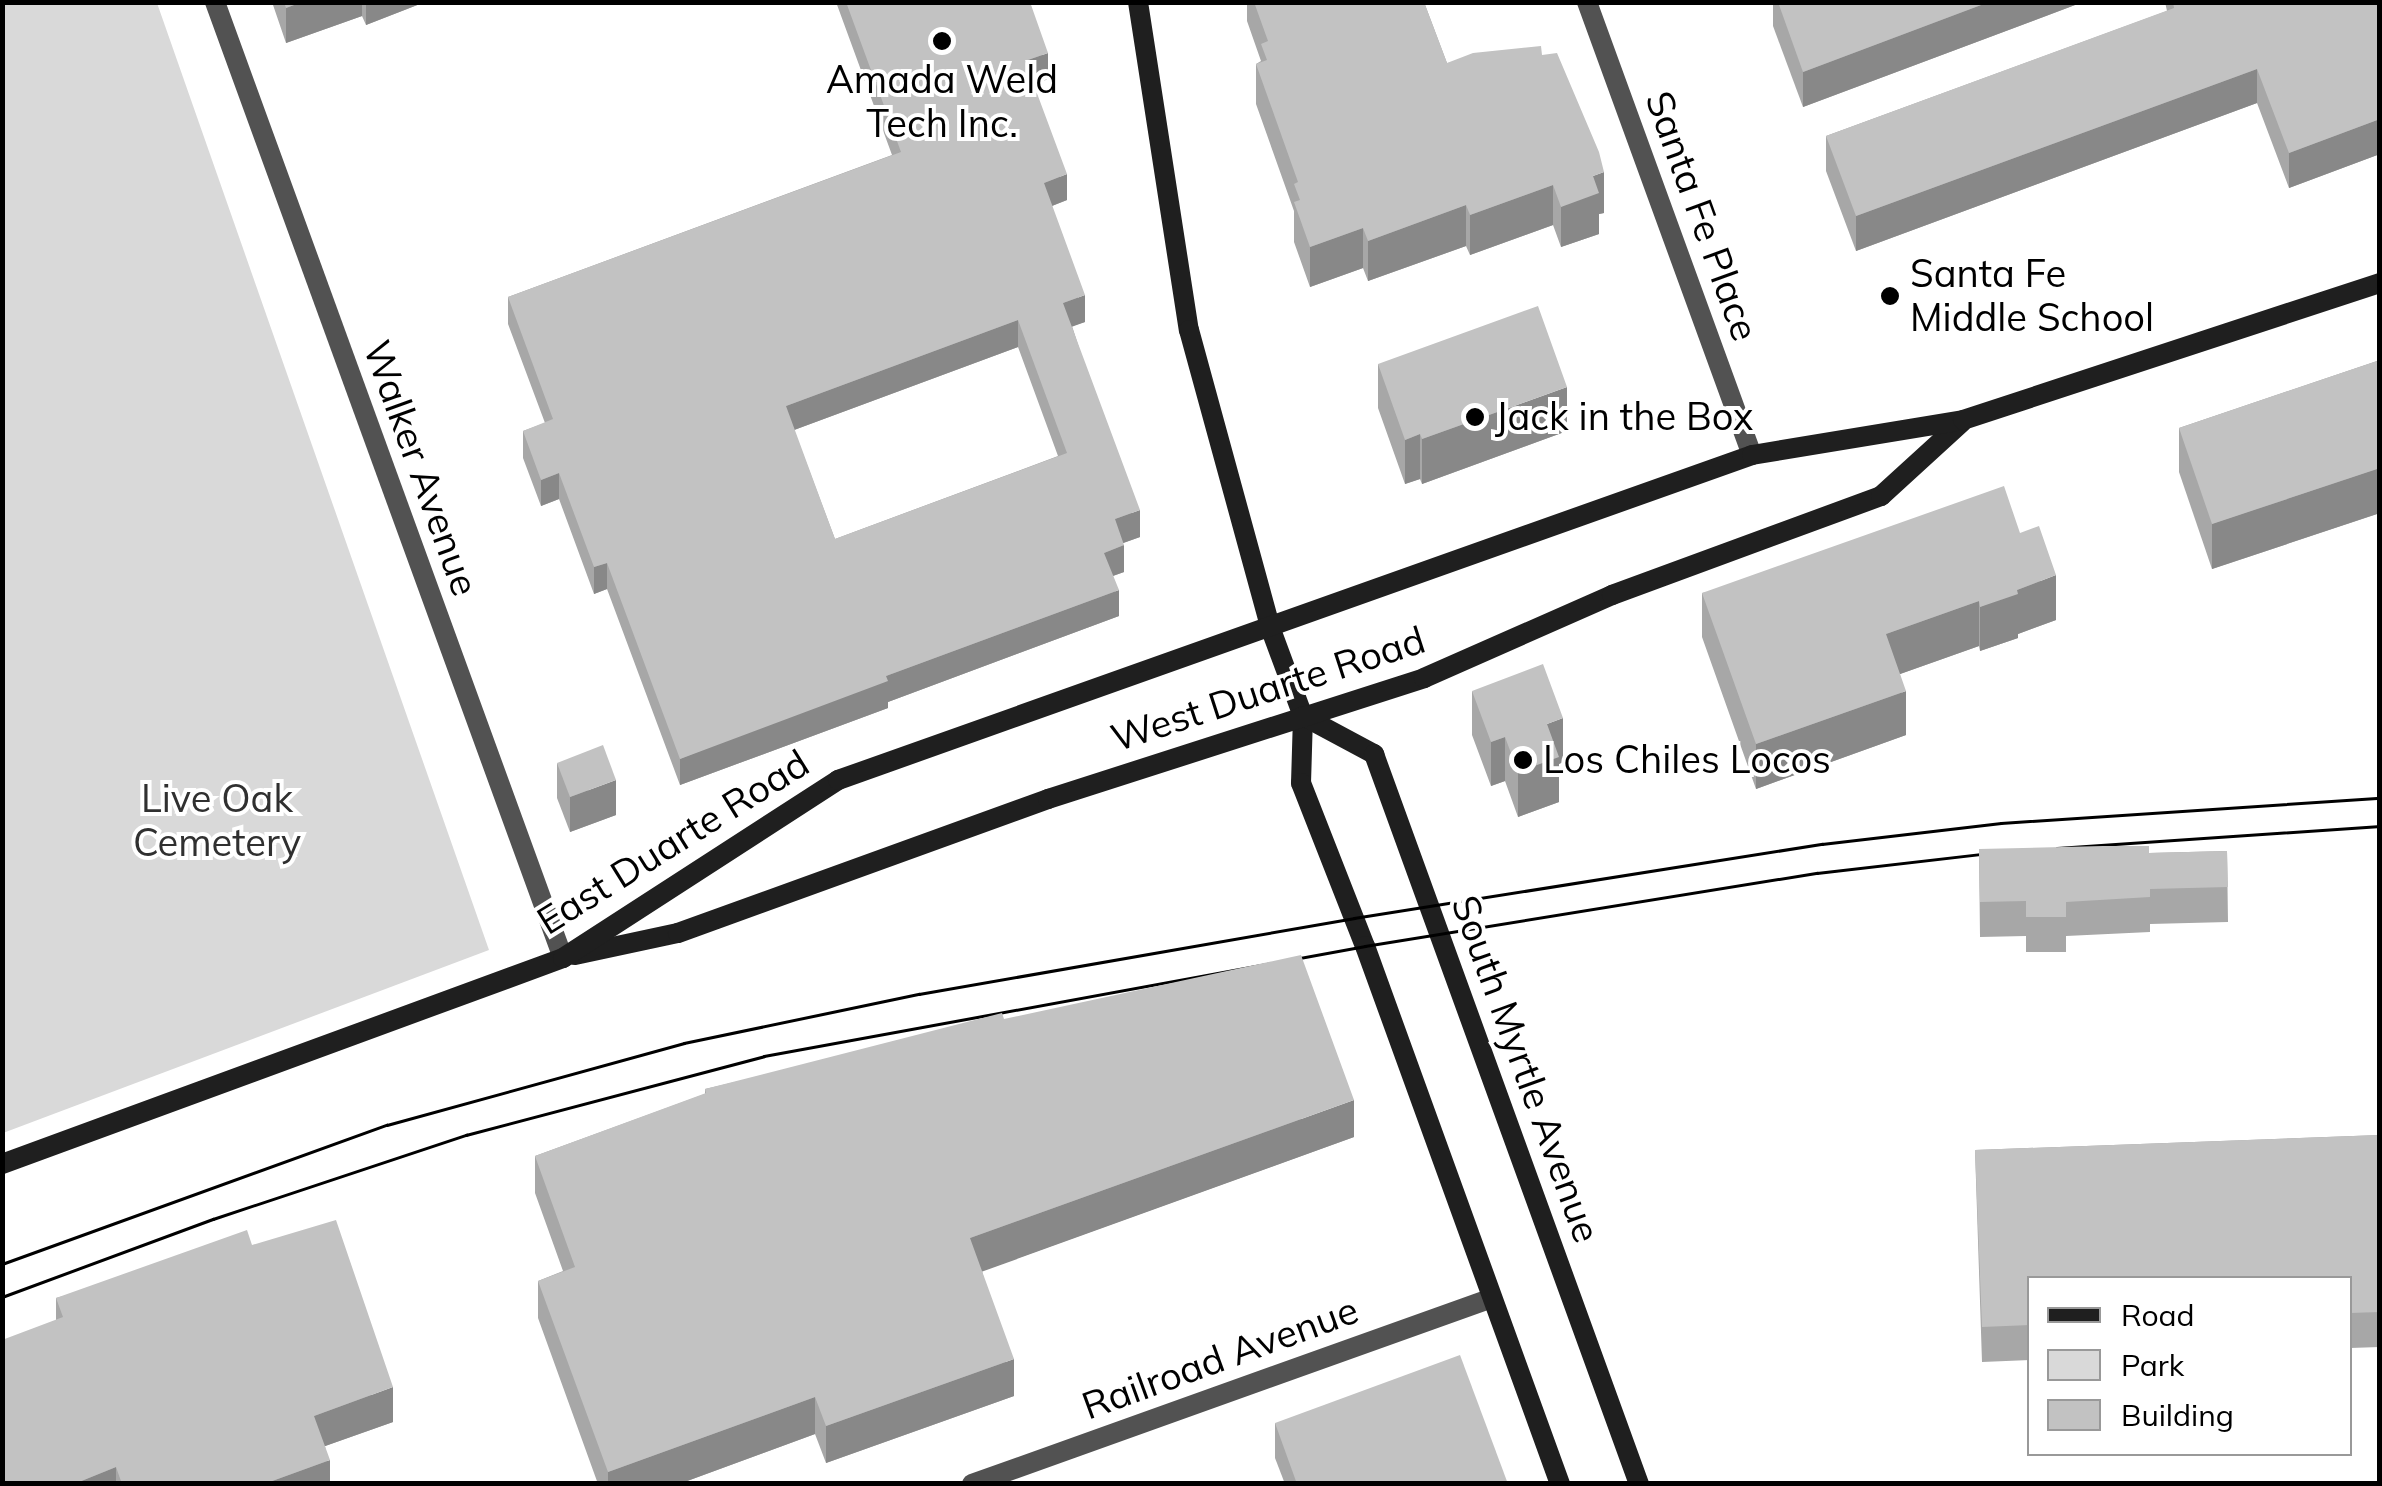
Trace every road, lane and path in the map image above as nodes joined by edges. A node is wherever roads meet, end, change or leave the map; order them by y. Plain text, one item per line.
1 (215, 2) edge
2 (1138, 2) edge
3 (1586, 2) edge
4 (2380, 283) edge
5 (1963, 420) junction
6 (1752, 454) junction
7 (1270, 627) junction
8 (1304, 716) junction
9 (563, 958) junction
10 (2, 1164) edge
11 (1492, 1298) junction
12 (972, 1484) edge
13 (1560, 1484) edge
14 (1639, 1484) edge

1 - 9 street, Walker Avenue
2 - 7 main road
3 - 6 street, Santa Fe Place
4 - 5 main road, West Duarte Road
5 - 6 main road, West Duarte Road
5 - 8 main road, West Duarte Road
6 - 7 main road, West Duarte Road
7 - 8 main road
7 - 9 main road, East Duarte Road
8 - 9 main road, West Duarte Road
8 - 11 main road
8 - 14 main road, South Myrtle Avenue
9 - 10 main road, East Duarte Road
11 - 12 street, Railroad Avenue
11 - 13 main road

